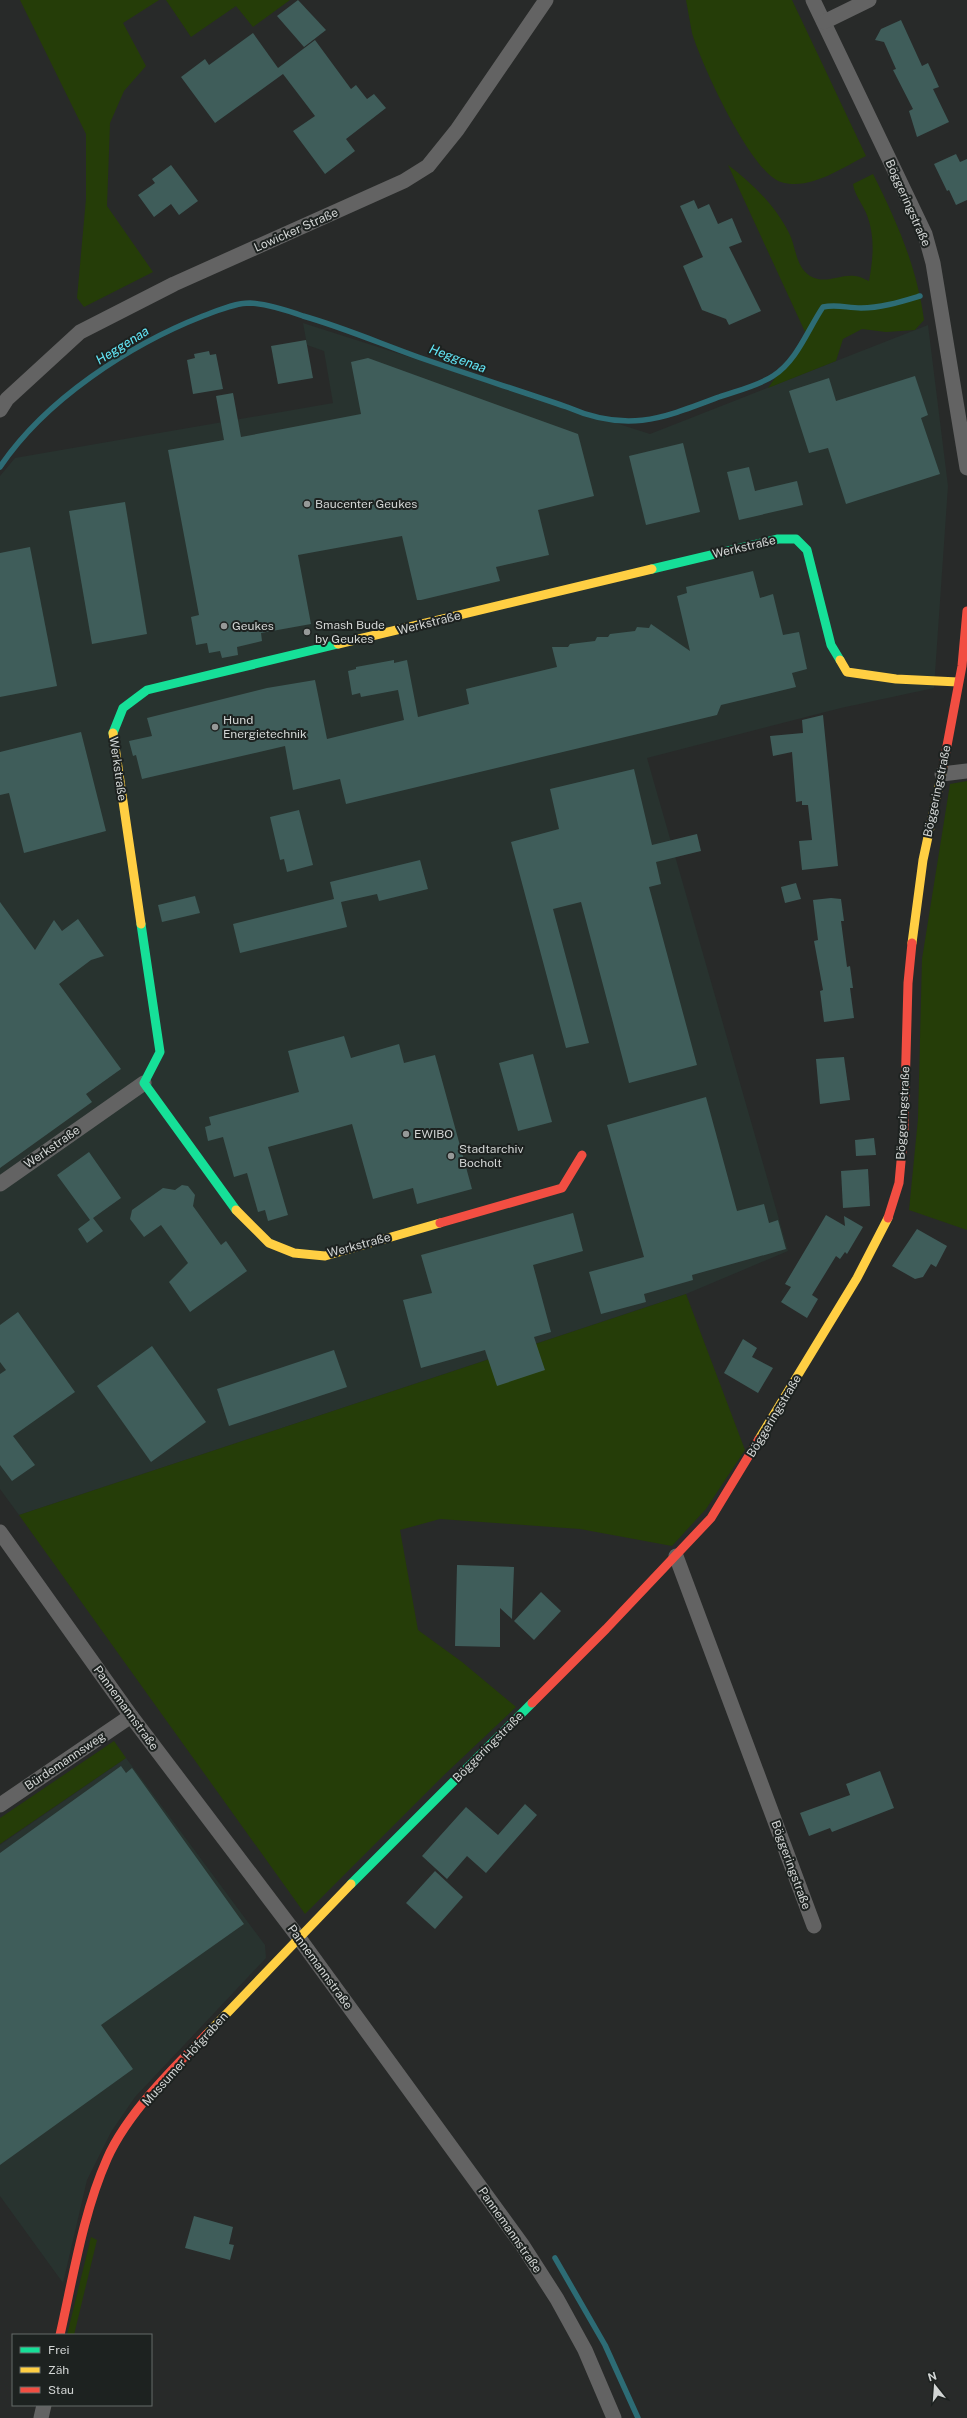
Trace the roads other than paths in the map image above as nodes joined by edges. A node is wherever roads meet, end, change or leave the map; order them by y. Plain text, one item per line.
1 (546, 0) edge
2 (813, 0) edge
3 (868, 0) edge
4 (824, 22) junction
5 (0, 410) edge
6 (967, 468) edge
7 (967, 611) edge
8 (958, 682) junction
9 (967, 771) edge
10 (942, 774) junction
11 (144, 1083) junction
12 (582, 1155) dead end
13 (0, 1184) edge
14 (0, 1532) edge
15 (676, 1556) junction
16 (131, 1716) junction
17 (0, 1805) edge
18 (814, 1926) dead end
19 (299, 1938) junction
20 (60, 2334) edge
21 (44, 2406) edge
22 (41, 2418) edge
23 (614, 2418) edge

1 - 5 street, Lowicker Straße
2 - 4 street, Böggeringstraße
3 - 4 street
4 - 6 street, Böggeringstraße
7 - 8 street, Böggeringstraße
8 - 10 street, Böggeringstraße
8 - 11 street, Werkstraße
9 - 10 street
10 - 15 street, Böggeringstraße
11 - 12 street, Werkstraße
11 - 13 street, Werkstraße
14 - 16 street, Pannemannstraße
15 - 18 street, Böggeringstraße
15 - 19 street, Böggeringstraße
16 - 17 street, Bürdemannsweg
16 - 19 street, Pannemannstraße
19 - 20 street, Mussumer Höfgraben
19 - 23 street, Pannemannstraße
21 - 22 street

